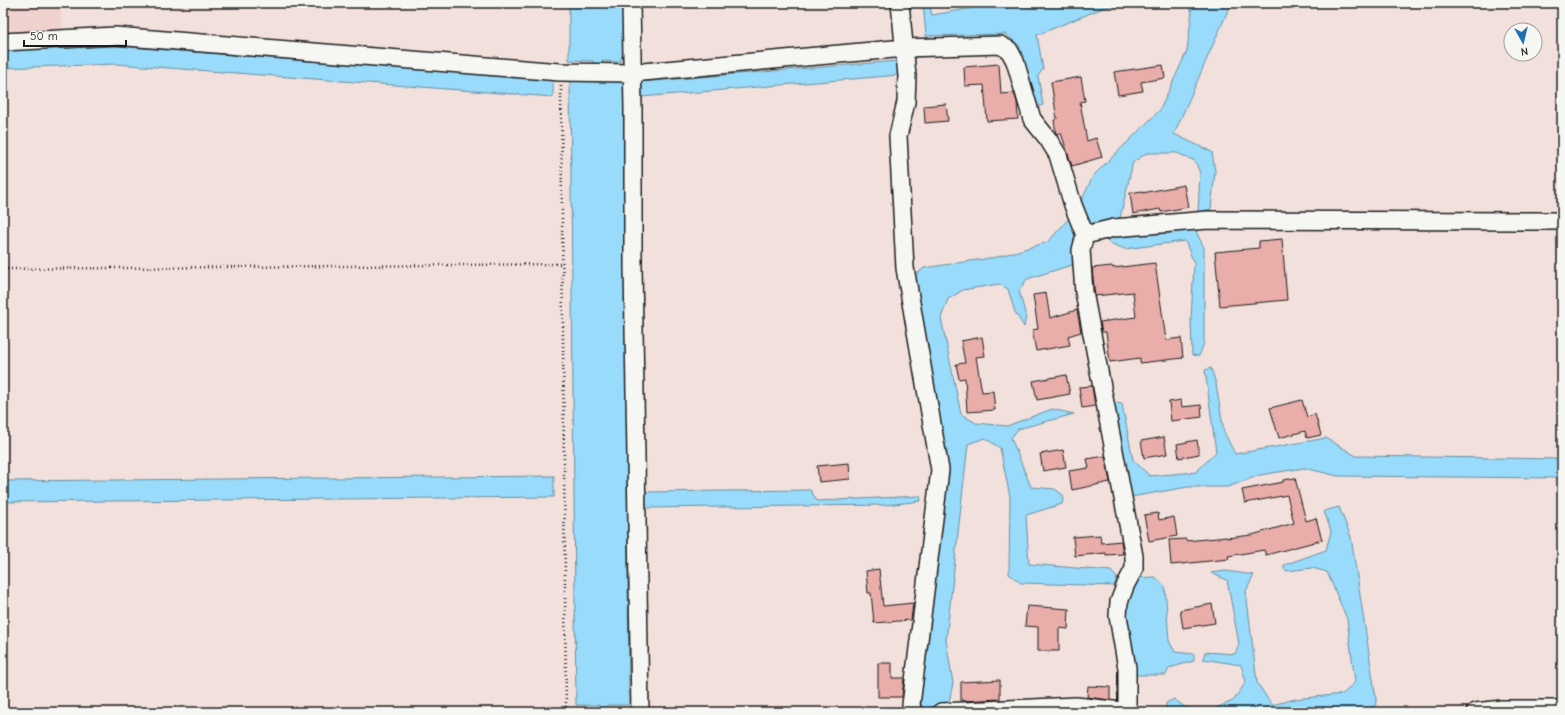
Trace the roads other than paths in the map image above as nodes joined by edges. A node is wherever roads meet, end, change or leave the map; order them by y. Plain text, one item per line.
1 (631, 3) edge
2 (900, 3) edge
3 (3, 42) edge
4 (905, 48) junction
5 (632, 73) junction
6 (1562, 221) edge
7 (1085, 235) junction
8 (1562, 709) edge
9 (1129, 711) edge
10 (640, 712) edge
11 (913, 712) edge
12 (920, 712) edge
13 (936, 712) edge
14 (941, 712) edge
15 (1475, 712) edge

1 - 5 street
2 - 4 street
3 - 5 street
4 - 5 street
4 - 7 street
4 - 11 street
5 - 10 street
6 - 7 street
7 - 9 street
8 - 15 street
9 - 14 street
12 - 13 street

